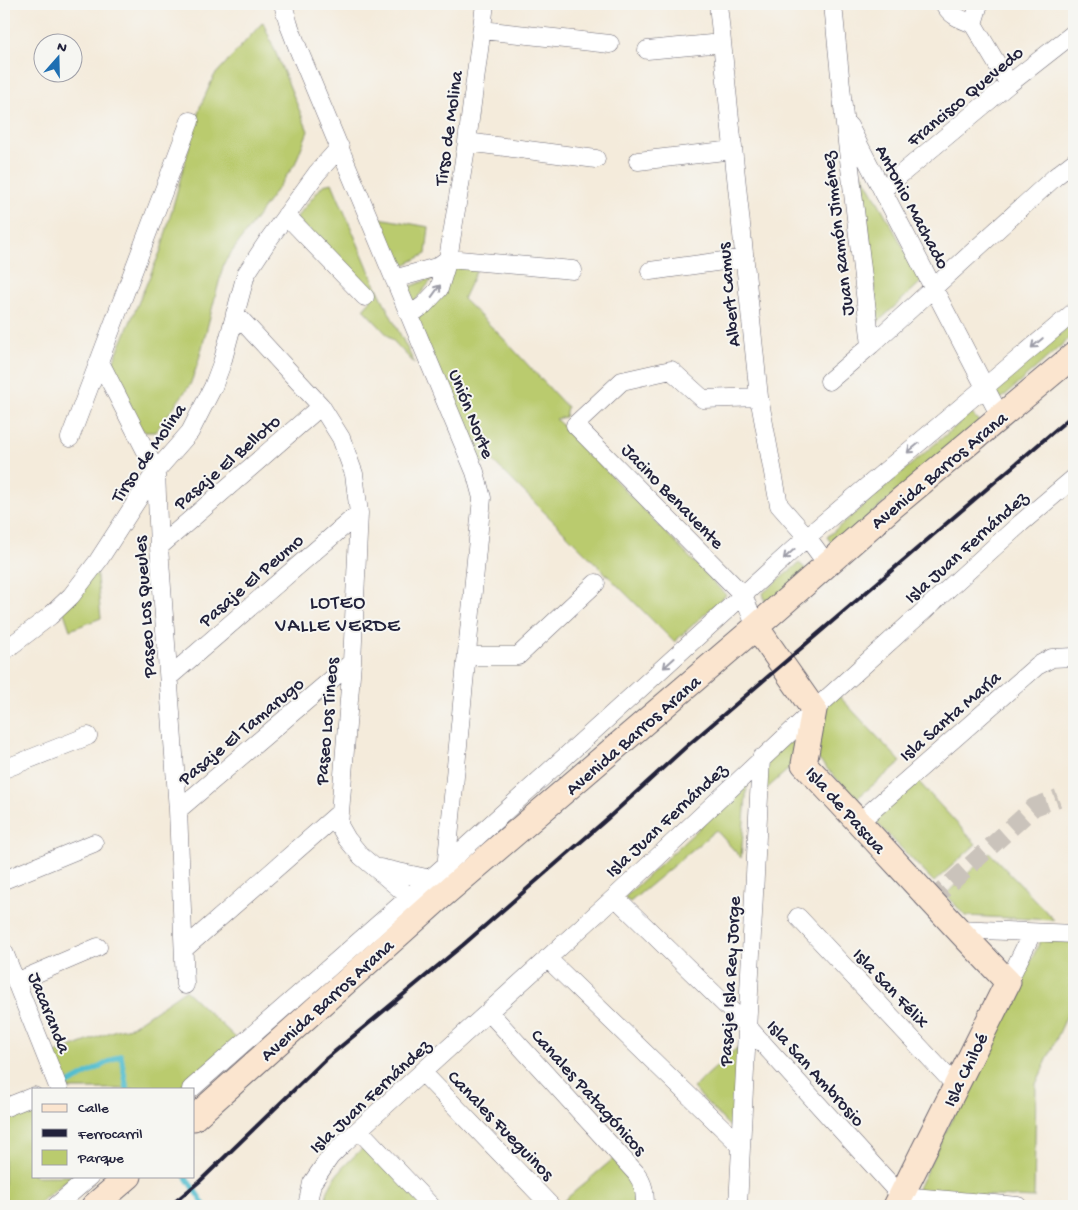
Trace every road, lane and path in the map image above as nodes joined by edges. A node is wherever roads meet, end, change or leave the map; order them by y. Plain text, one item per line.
1 (284, 4) edge
2 (485, 4) edge
3 (718, 4) edge
4 (833, 4) edge
5 (944, 4) edge
6 (979, 4) edge
7 (973, 24) junction
8 (482, 30) junction
9 (1074, 33) edge
10 (722, 43) junction
11 (610, 44) dead end
12 (647, 50) dead end
13 (1009, 84) junction
14 (844, 117) junction
15 (190, 120) dead end
16 (467, 142) junction
17 (340, 147) junction
18 (733, 150) junction
19 (596, 159) dead end
20 (638, 161) dead end
21 (1074, 162) edge
22 (882, 190) junction
23 (286, 216) junction
24 (745, 258) junction
25 (448, 259) junction
26 (573, 270) dead end
27 (650, 271) dead end
28 (394, 279) junction
29 (933, 287) junction
30 (365, 297) dead end
31 (1074, 312) edge
32 (235, 314) junction
33 (410, 315) junction
34 (871, 345) junction
35 (1074, 354) edge
36 (100, 362) junction
37 (829, 381) dead end
38 (985, 387) junction
39 (759, 397) junction
40 (321, 406) junction
41 (1000, 416) junction
42 (70, 438) dead end
43 (156, 471) junction
44 (1074, 478) edge
45 (359, 513) junction
46 (807, 537) junction
47 (159, 547) junction
48 (827, 564) junction
49 (596, 582) dead end
50 (743, 595) junction
51 (756, 627) junction
52 (4, 651) edge
53 (467, 656) junction
54 (1074, 657) edge
55 (352, 662) junction
56 (169, 677) junction
57 (814, 710) junction
58 (88, 736) dead end
59 (761, 758) junction
60 (4, 769) edge
61 (178, 810) junction
62 (339, 814) junction
63 (859, 822) junction
64 (450, 823) junction
65 (487, 828) junction
66 (94, 843) dead end
67 (374, 866) junction
68 (458, 869) junction
69 (4, 880) edge
70 (614, 896) junction
71 (426, 897) junction
72 (798, 917) dead end
73 (957, 929) junction
74 (1032, 932) junction
75 (1074, 934) edge
76 (98, 947) dead end
77 (184, 949) junction
78 (4, 952) edge
79 (547, 958) junction
80 (16, 982) junction
81 (1008, 982) junction
82 (185, 985) dead end
83 (489, 1012) junction
84 (747, 1026) junction
85 (422, 1072) junction
86 (956, 1086) junction
87 (56, 1088) edge
88 (192, 1088) edge
89 (32, 1097) edge
90 (4, 1108) edge
91 (195, 1117) edge
92 (359, 1130) junction
93 (741, 1146) junction
94 (124, 1178) edge
95 (96, 1189) edge
96 (898, 1201) edge
97 (56, 1206) edge
98 (307, 1206) edge
99 (431, 1206) edge
100 (551, 1206) edge
101 (645, 1206) edge
102 (738, 1206) edge
103 (1018, 1206) edge

1 - 17 street, Unión Norte
2 - 8 street, Tirso de Molina
3 - 10 street, Albert Camus
4 - 14 street, Antonio Machado
5 - 7 street
6 - 7 street
7 - 13 street
8 - 11 street
8 - 16 street, Tirso de Molina
9 - 13 street, Francisco Quevedo
10 - 12 street
10 - 18 street, Albert Camus
13 - 22 street, Francisco Quevedo
14 - 22 street, Antonio Machado
14 - 34 street, Juan Ramón Jiménez
15 - 36 street
16 - 19 street
16 - 25 street, Tirso de Molina
17 - 23 street, Tirso de Molina
17 - 28 street, Unión Norte
18 - 20 street
18 - 24 street, Albert Camus
21 - 29 street
22 - 29 street, Antonio Machado
23 - 30 street
23 - 32 street, Tirso de Molina
24 - 27 street
24 - 39 street, Albert Camus
25 - 26 street
25 - 28 street
33 -> 25 street, Tirso de Molina
28 - 33 street, Unión Norte
29 - 34 street
29 - 38 street, Antonio Machado
31 -> 38 street, Avenida Barros Arana
32 - 40 street, Paseo Los Tineos
32 - 43 street, Tirso de Molina
33 - 53 street, Unión Norte
34 - 37 street
35 - 41 main road, Avenida Barros Arana
36 - 42 street
36 - 43 street, Paseo Los Queules
38 - 41 street, Antonio Machado
38 -> 46 street, Avenida Barros Arana
39 - 46 street, Albert Camus
39 - 50 street, Jacino Benavente
40 - 45 street, Paseo Los Tineos
40 - 47 street, Pasaje El Belloto
41 - 48 main road, Avenida Barros Arana
43 - 47 street, Paseo Los Queules
43 - 52 street, Tirso de Molina
44 - 57 street, Isla Juan Fernández
45 - 55 street, Paseo Los Tineos
45 - 56 street, Pasaje El Peumo
46 - 48 street, Albert Camus
46 -> 50 street, Avenida Barros Arana
47 - 56 street, Paseo Los Queules
48 - 51 main road, Avenida Barros Arana
49 - 53 street
50 - 51 street
50 -> 65 street, Avenida Barros Arana
51 - 57 main road
51 - 68 main road, Avenida Barros Arana
53 - 64 street, Unión Norte
54 - 63 street, Isla Santa María
55 - 61 street, Pasaje El Tamarugo
55 - 62 street, Paseo Los Tineos
56 - 61 street, Paseo Los Queules
57 - 59 street, Isla Juan Fernández
57 - 63 main road, Isla de Pascua
58 - 60 street
59 - 70 street, Isla Juan Fernández
59 - 84 street, Pasaje Isla Rey Jorge
61 - 77 street, Paseo Los Queules
62 - 67 street, Paseo Los Tineos
62 - 77 street
63 - 73 main road, Isla de Pascua
64 - 65 street
64 - 68 street, Unión Norte
65 - 68 street, Avenida Barros Arana
66 - 69 street
67 - 71 street
67 - 71 street, Paseo Los Tineos
68 - 71 main road, Avenida Barros Arana
70 - 79 street, Isla Juan Fernández
70 - 84 street, Isla San Ambrosio
71 - 88 street, Avenida Barros Arana
71 - 91 main road, Avenida Barros Arana
72 - 86 street, Isla San Félix
73 - 74 street
73 - 81 main road, Isla de Pascua
74 - 75 street
74 - 81 street, Isla Chiloé
76 - 80 street
77 - 82 street, Paseo Los Queules
78 - 80 street, Jacaranda
79 - 83 street, Isla Juan Fernández
79 - 93 street
80 - 87 street, Jacaranda
81 - 86 main road, Isla Chiloé
83 - 85 street, Isla Juan Fernández
83 - 101 street, Canales Patagónicos
84 - 93 street, Pasaje Isla Rey Jorge
84 - 96 street, Isla San Ambrosio
85 - 92 street, Isla Juan Fernández
85 - 100 street, Canales Fueguinos
86 - 96 main road, Isla Chiloé
89 - 90 street
92 - 98 street, Isla Juan Fernández
92 - 99 street
93 - 102 street, Pasaje Isla Rey Jorge
94 - 95 main road
95 - 97 street
96 - 103 street

